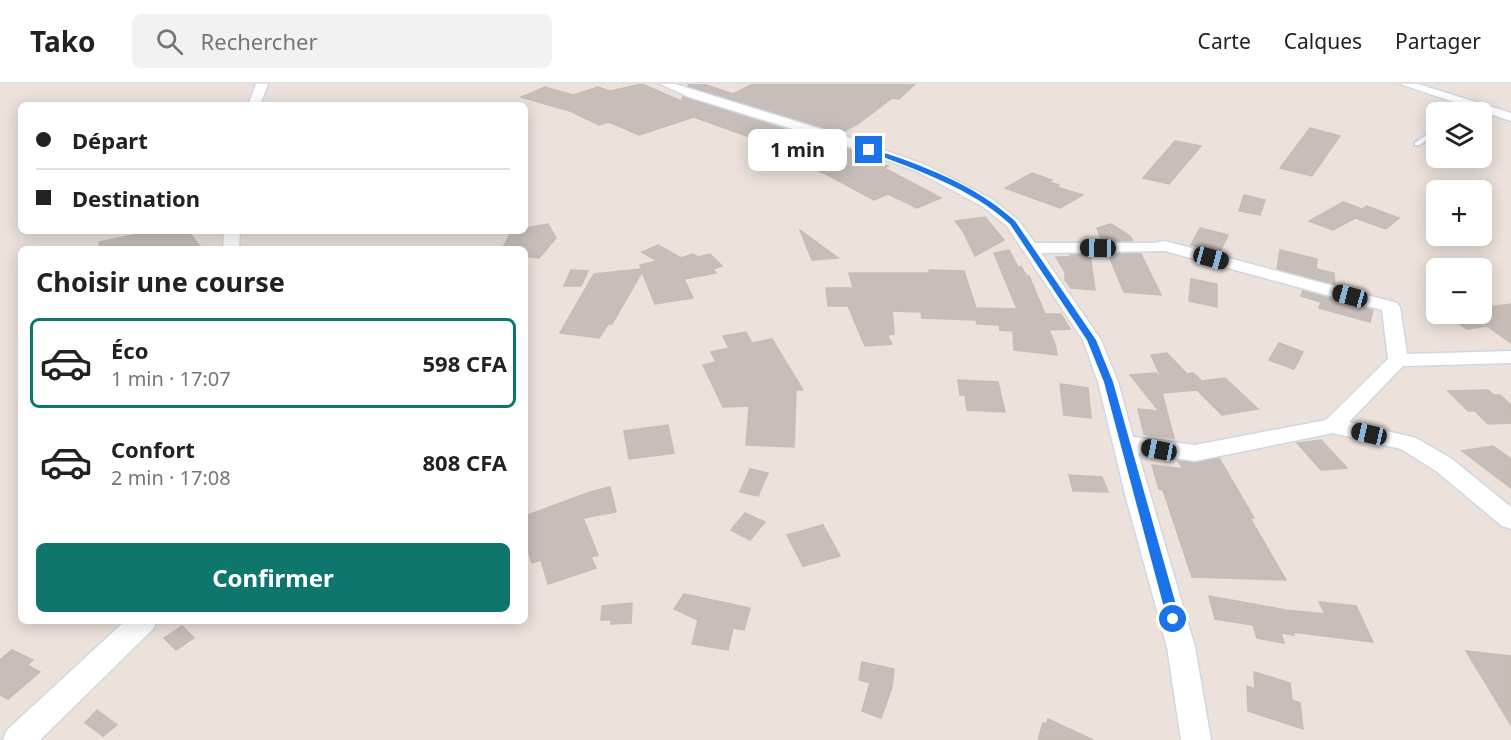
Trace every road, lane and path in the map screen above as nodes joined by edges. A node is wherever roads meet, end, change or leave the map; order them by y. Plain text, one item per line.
1 (262, 84) edge
2 (666, 84) edge
3 (1406, 84) edge
4 (255, 102) edge
5 (1450, 102) edge
6 (1492, 114) edge
7 (1511, 117) edge
8 (1426, 138) edge
9 (1417, 144) dead end
10 (1030, 248) junction
11 (1511, 357) edge
12 (1398, 360) junction
13 (1333, 426) junction
14 (1124, 444) junction
15 (1511, 520) edge
16 (140, 624) edge
17 (18, 740) edge
18 (1196, 740) edge

1 - 4 street
2 - 10 street
3 - 5 street
6 - 7 street
8 - 9 lane
10 - 12 street
10 - 14 street
11 - 12 street
12 - 13 street
13 - 14 street
13 - 15 street
14 - 18 street
16 - 17 street

